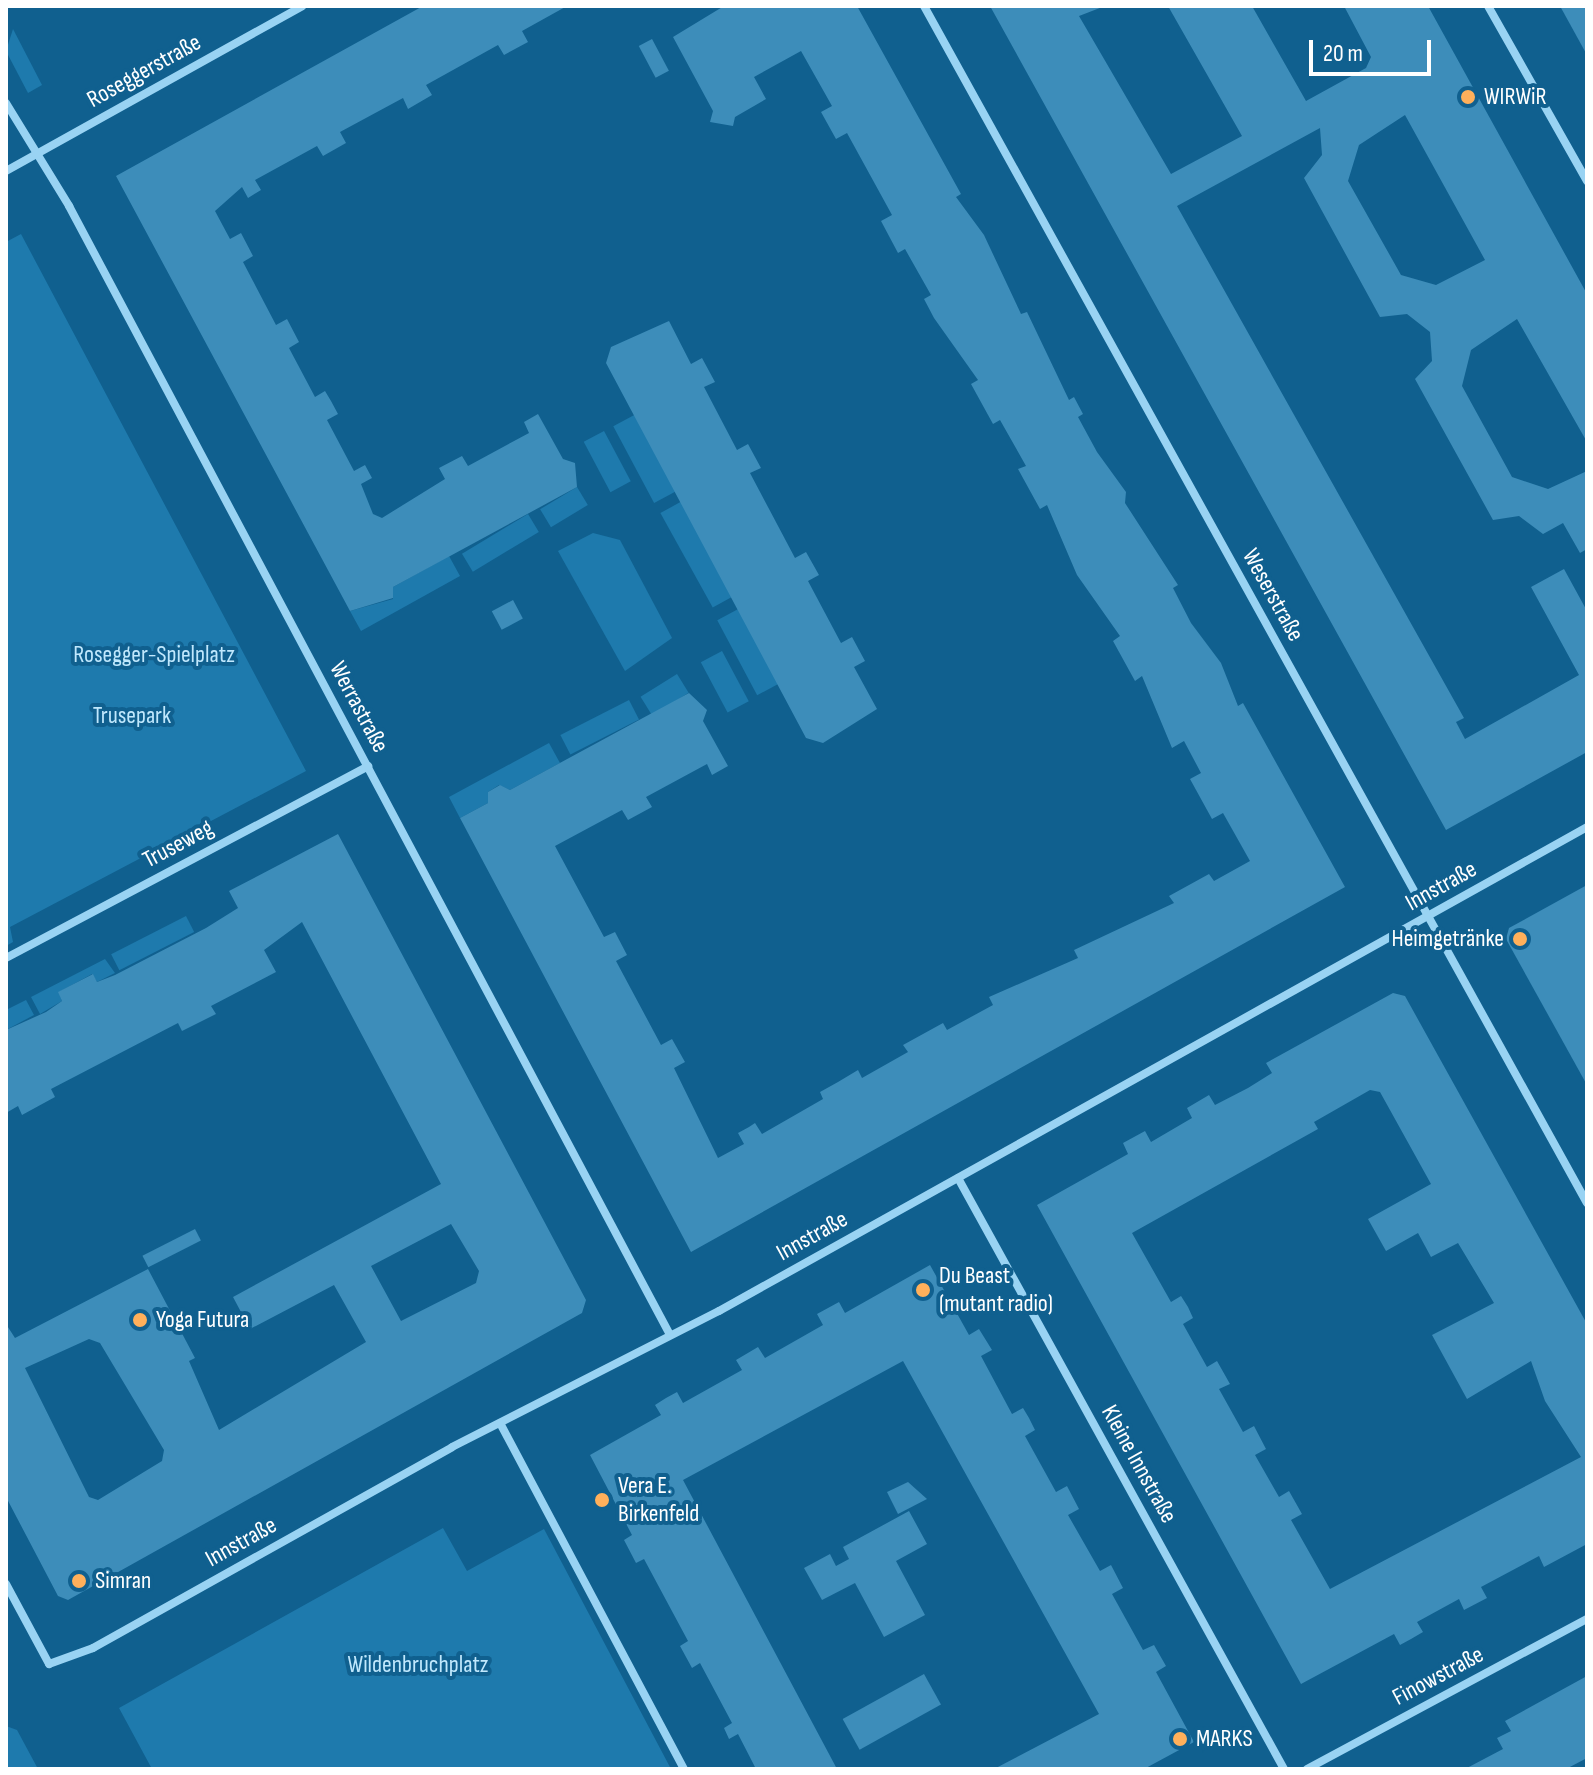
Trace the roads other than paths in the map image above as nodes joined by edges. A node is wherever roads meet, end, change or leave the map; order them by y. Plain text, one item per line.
1 (302, 6) edge
2 (924, 6) edge
3 (1488, 6) edge
4 (6, 103) edge
5 (37, 154) junction
6 (6, 171) edge
7 (1587, 181) edge
8 (368, 766) junction
9 (1587, 827) edge
10 (1428, 916) junction
11 (6, 958) edge
12 (958, 1178) junction
13 (1587, 1203) edge
14 (670, 1335) junction
15 (500, 1423) junction
16 (6, 1584) edge
17 (1587, 1619) edge
18 (684, 1769) edge
19 (1284, 1769) edge
20 (1307, 1769) edge

1 - 5 street, Roseggerstraße
2 - 10 street, Weserstraße
3 - 7 street
4 - 5 street, Werrastraße
5 - 6 street, Roseggerstraße
5 - 8 street, Werrastraße
8 - 11 street, Truseweg
8 - 14 street, Werrastraße
9 - 10 street, Innstraße
10 - 12 street, Innstraße
10 - 13 street, Weserstraße
12 - 14 street, Innstraße
12 - 19 street, Kleine Innstraße
14 - 15 street, Innstraße
15 - 16 street, Innstraße
15 - 18 street
17 - 20 street, Finowstraße

